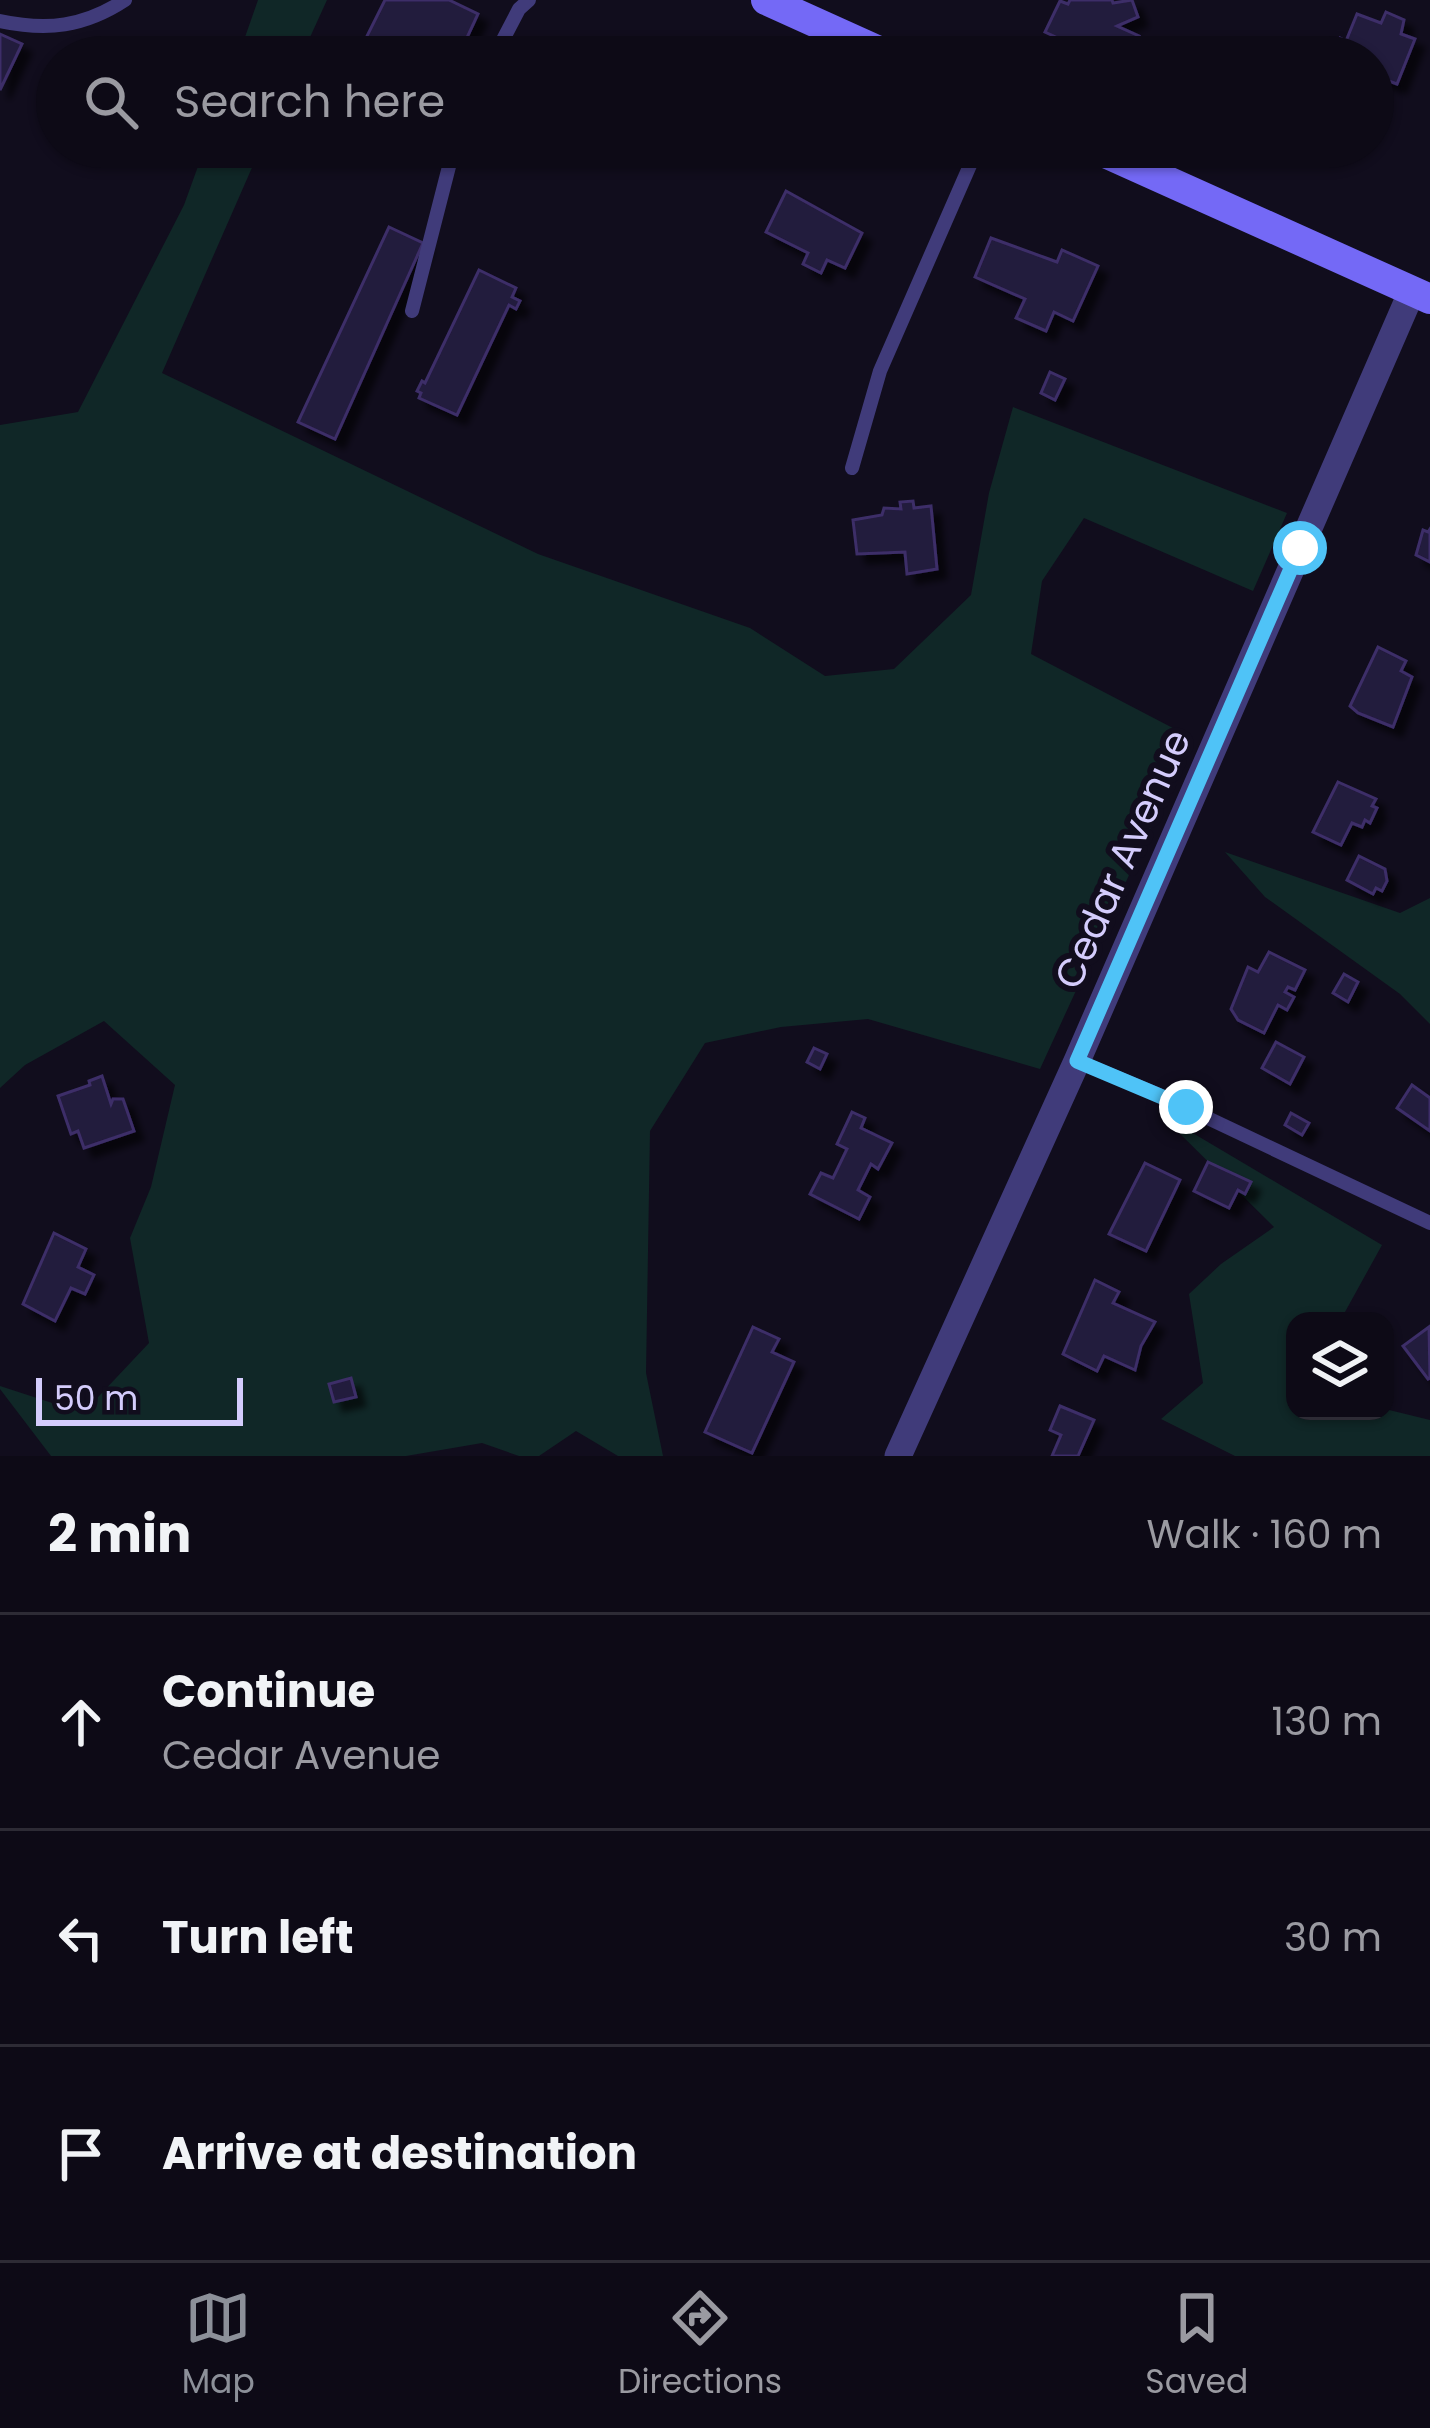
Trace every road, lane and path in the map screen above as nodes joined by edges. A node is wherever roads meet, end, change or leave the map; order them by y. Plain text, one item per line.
1 (124, 0) edge
2 (529, 0) edge
3 (766, 0) edge
4 (0, 21) edge
5 (505, 36) edge
6 (846, 36) edge
7 (449, 168) edge
8 (969, 168) edge
9 (1139, 168) edge
10 (1421, 295) edge
11 (412, 310) dead end
12 (852, 468) dead end
13 (1077, 1061) junction
14 (1430, 1223) edge
15 (898, 1456) edge

1 - 4 lane
2 - 5 lane
3 - 6 street
7 - 11 lane
8 - 12 lane
9 - 10 street
10 - 13 street, Cedar Avenue
13 - 14 lane
13 - 15 street, Cedar Avenue

